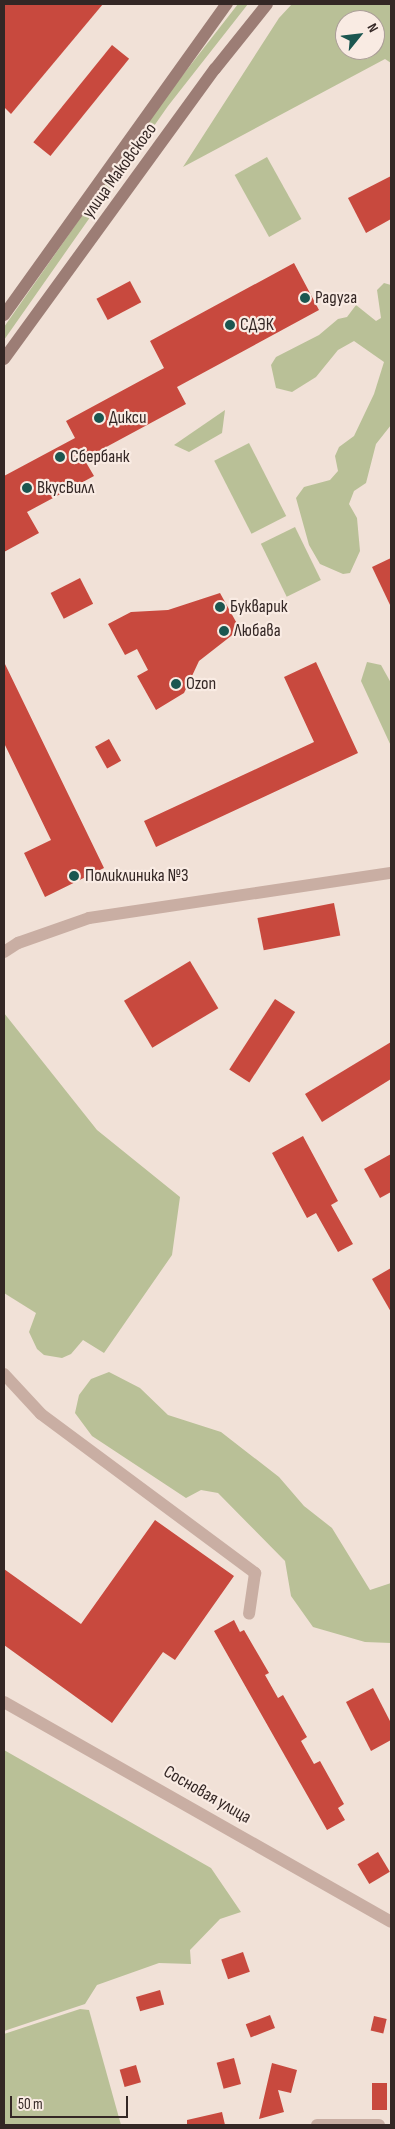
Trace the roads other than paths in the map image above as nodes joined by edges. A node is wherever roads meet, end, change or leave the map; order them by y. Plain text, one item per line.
1 (227, 4) edge
2 (267, 4) edge
3 (4, 315) edge
4 (4, 360) edge
5 (391, 873) edge
6 (4, 952) edge
7 (4, 1374) edge
8 (249, 1614) dead end
9 (4, 1702) edge
10 (391, 1922) edge
11 (317, 2125) edge
12 (378, 2125) edge

1 - 3 main road, улица Маковского
2 - 4 main road, улица Маковского
5 - 6 street
7 - 8 street
9 - 10 street, Сосновая улица
11 - 12 street

